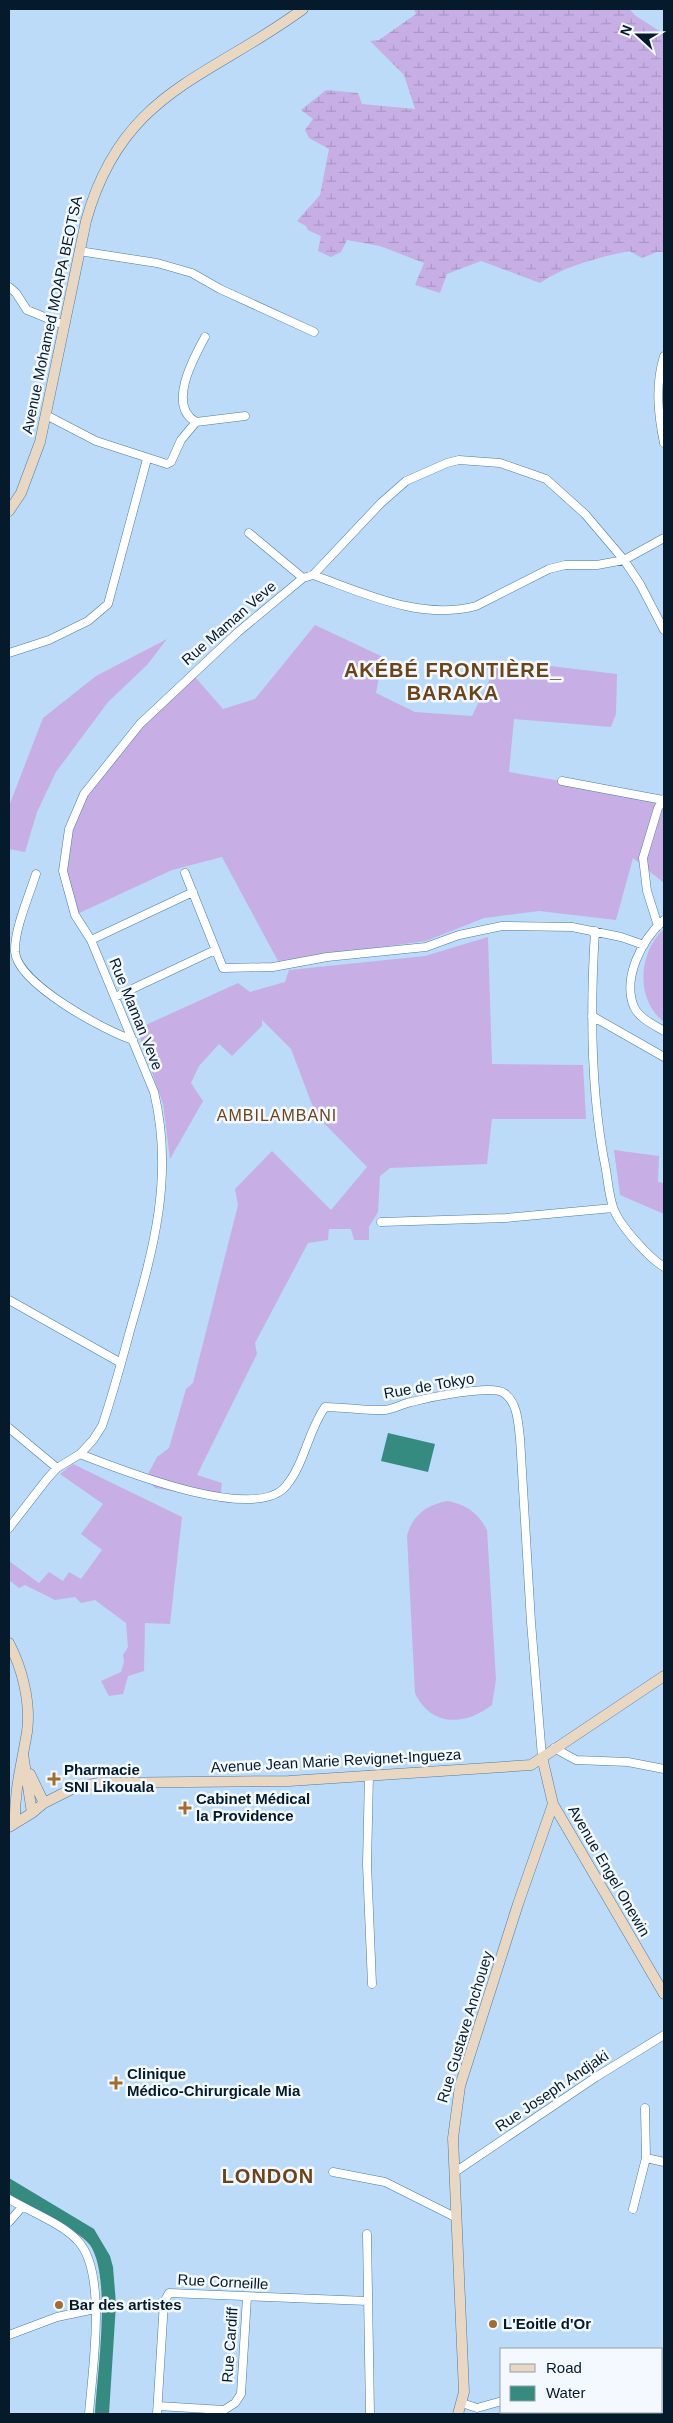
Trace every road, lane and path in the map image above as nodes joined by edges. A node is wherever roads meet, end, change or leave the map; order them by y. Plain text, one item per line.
1 (303, 9) edge
2 (79, 251) junction
3 (9, 287) edge
4 (64, 325) junction
5 (314, 332) dead end
6 (205, 337) dead end
7 (664, 356) edge
8 (46, 415) junction
9 (246, 416) dead end
10 (196, 422) junction
11 (664, 443) edge
12 (147, 459) junction
13 (9, 511) edge
14 (249, 533) dead end
15 (663, 540) edge
16 (624, 560) junction
17 (314, 575) junction
18 (303, 578) junction
19 (664, 630) edge
20 (9, 653) edge
21 (562, 780) dead end
22 (664, 800) edge
23 (185, 873) dead end
24 (36, 874) dead end
25 (193, 892) junction
26 (664, 920) edge
27 (658, 926) junction
28 (595, 931) junction
29 (91, 940) junction
30 (644, 945) junction
31 (215, 950) junction
32 (115, 997) junction
33 (592, 1016) junction
34 (664, 1031) edge
35 (133, 1040) junction
36 (664, 1057) edge
37 (613, 1208) junction
38 (381, 1222) dead end
39 (664, 1267) edge
40 (9, 1300) edge
41 (121, 1363) junction
42 (9, 1428) edge
43 (80, 1454) junction
44 (57, 1468) junction
45 (10, 1523) edge
46 (9, 1642) edge
47 (664, 1676) edge
48 (22, 1748) junction
49 (554, 1748) junction
50 (542, 1757) junction
51 (27, 1769) junction
52 (664, 1769) edge
53 (370, 1775) junction
54 (18, 1777) junction
55 (9, 1798) edge
56 (44, 1803) junction
57 (553, 1804) junction
58 (32, 1813) junction
59 (12, 1825) edge
60 (372, 1984) dead end
61 (664, 1994) edge
62 (664, 2035) edge
63 (645, 2108) dead end
64 (646, 2158) junction
65 (664, 2162) edge
66 (333, 2172) dead end
67 (455, 2172) junction
68 (9, 2199) edge
69 (22, 2207) junction
70 (633, 2209) dead end
71 (457, 2218) junction
72 (9, 2222) edge
73 (367, 2234) dead end
74 (247, 2297) junction
75 (368, 2301) junction
76 (95, 2309) junction
77 (9, 2335) edge
78 (500, 2402) edge
79 (462, 2403) junction
80 (158, 2410) edge
81 (89, 2414) edge
82 (370, 2414) edge
83 (458, 2414) edge

1 - 2 main road, Avenue Mohamed MOAPA BEOTSA
2 - 4 main road, Avenue Mohamed MOAPA BEOTSA
2 - 5 street
3 - 4 street
4 - 8 main road, Avenue Mohamed MOAPA BEOTSA
6 - 10 street
7 - 11 street
8 - 12 street
8 - 13 main road, Avenue Mohamed MOAPA BEOTSA
9 - 10 street
10 - 12 street
12 - 20 street
14 - 18 street
15 - 16 street
16 - 17 street
16 - 17 street
16 - 19 street
17 - 18 street, Rue Maman Veve
18 - 29 street, Rue Maman Veve
21 - 22 street
22 - 27 street
23 - 25 street
24 - 35 street
25 - 29 street
25 - 31 street
26 - 27 street
27 - 30 street
28 - 30 street
28 - 31 street
28 - 33 street
29 - 32 street, Rue Maman Veve
30 - 34 street
31 - 32 street
32 - 35 street, Rue Maman Veve
33 - 36 street
33 - 37 street
35 - 41 street, Rue Maman Veve
37 - 38 street
37 - 39 street
40 - 41 street
41 - 43 street, Rue Maman Veve
42 - 44 street
43 - 44 street, Rue Maman Veve
43 - 50 street, Rue de Tokyo
44 - 45 street, Rue Maman Veve
46 - 48 main road
47 - 49 main road, Avenue Jean Marie Revignet-Ingueza
48 - 51 main road
48 - 54 main road
49 - 50 main road, Avenue Jean Marie Revignet-Ingueza
49 - 52 street
50 - 53 main road, Avenue Jean Marie Revignet-Ingueza
50 - 57 main road, Avenue Engel Onewin
51 - 56 main road
51 - 58 main road
53 - 56 main road, Avenue Jean Marie Revignet-Ingueza
53 - 60 street
54 - 55 main road
54 - 59 main road
56 - 58 main road, Avenue Jean Marie Revignet-Ingueza
57 - 61 main road, Avenue Engel Onewin
57 - 67 main road, Rue Gustave Anchouey
58 - 59 main road, Avenue Jean Marie Revignet-Ingueza
62 - 67 street, Rue Joseph Andjaki
63 - 64 street
64 - 65 street
64 - 70 street
66 - 71 street
67 - 71 main road, Rue Gustave Anchouey
68 - 69 street
69 - 72 street
69 - 76 street
71 - 79 main road, Rue Gustave Anchouey
73 - 75 street
74 - 75 street, Rue Corneille
74 - 80 street, Rue Cardiff
74 - 80 street, Rue Corneille
75 - 82 street
76 - 77 street
76 - 81 street
78 - 79 street
79 - 83 main road, Rue Gustave Anchouey

